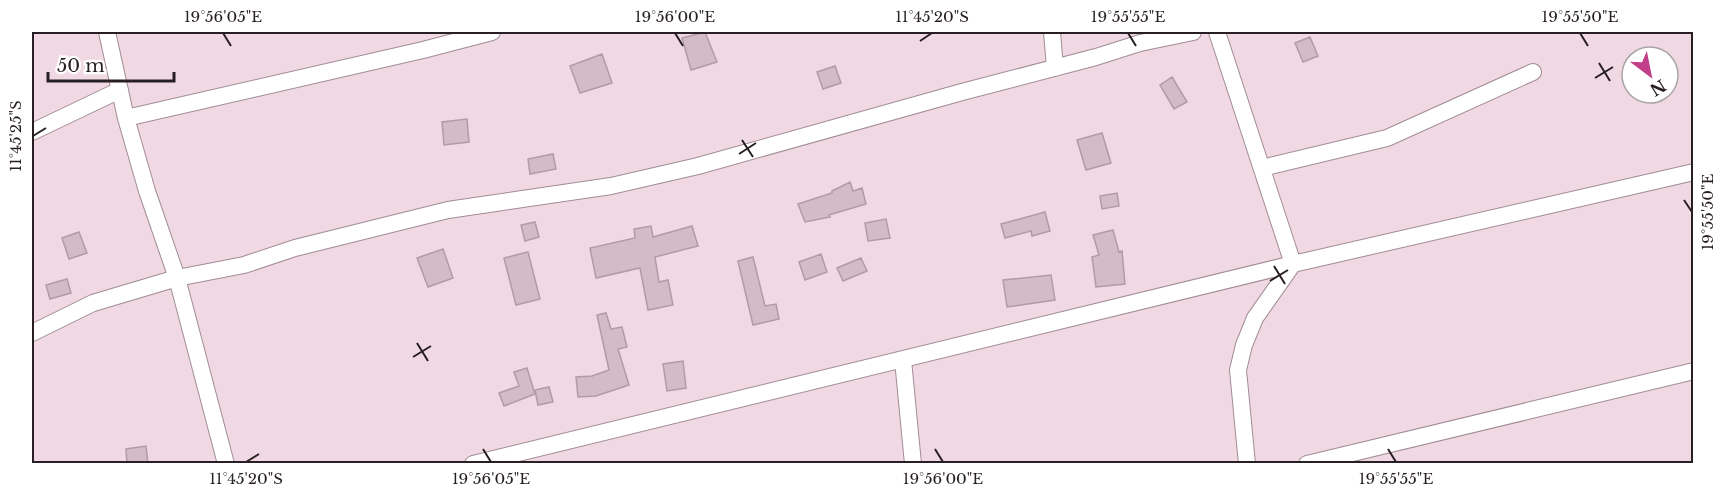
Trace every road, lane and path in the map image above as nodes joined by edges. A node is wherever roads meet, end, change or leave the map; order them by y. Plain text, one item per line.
1 (107, 32) edge
2 (492, 32) edge
3 (1052, 32) edge
4 (1193, 32) edge
5 (1217, 32) edge
6 (1056, 68) junction
7 (1533, 72) dead end
8 (120, 90) junction
9 (126, 118) junction
10 (32, 132) edge
11 (1262, 168) junction
12 (1694, 172) edge
13 (1293, 264) junction
14 (177, 278) junction
15 (32, 333) edge
16 (903, 360) junction
17 (1694, 371) edge
18 (226, 464) edge
19 (473, 464) edge
20 (913, 464) edge
21 (1247, 464) edge
22 (1307, 464) edge

1 - 8 street
2 - 9 street
3 - 6 street
4 - 6 street
5 - 11 street
6 - 14 street
7 - 11 street
8 - 9 street
8 - 10 street
9 - 14 street
11 - 13 street
12 - 13 street
13 - 16 street
13 - 21 street
14 - 15 street
14 - 18 street
16 - 19 street
16 - 20 street
17 - 22 street

